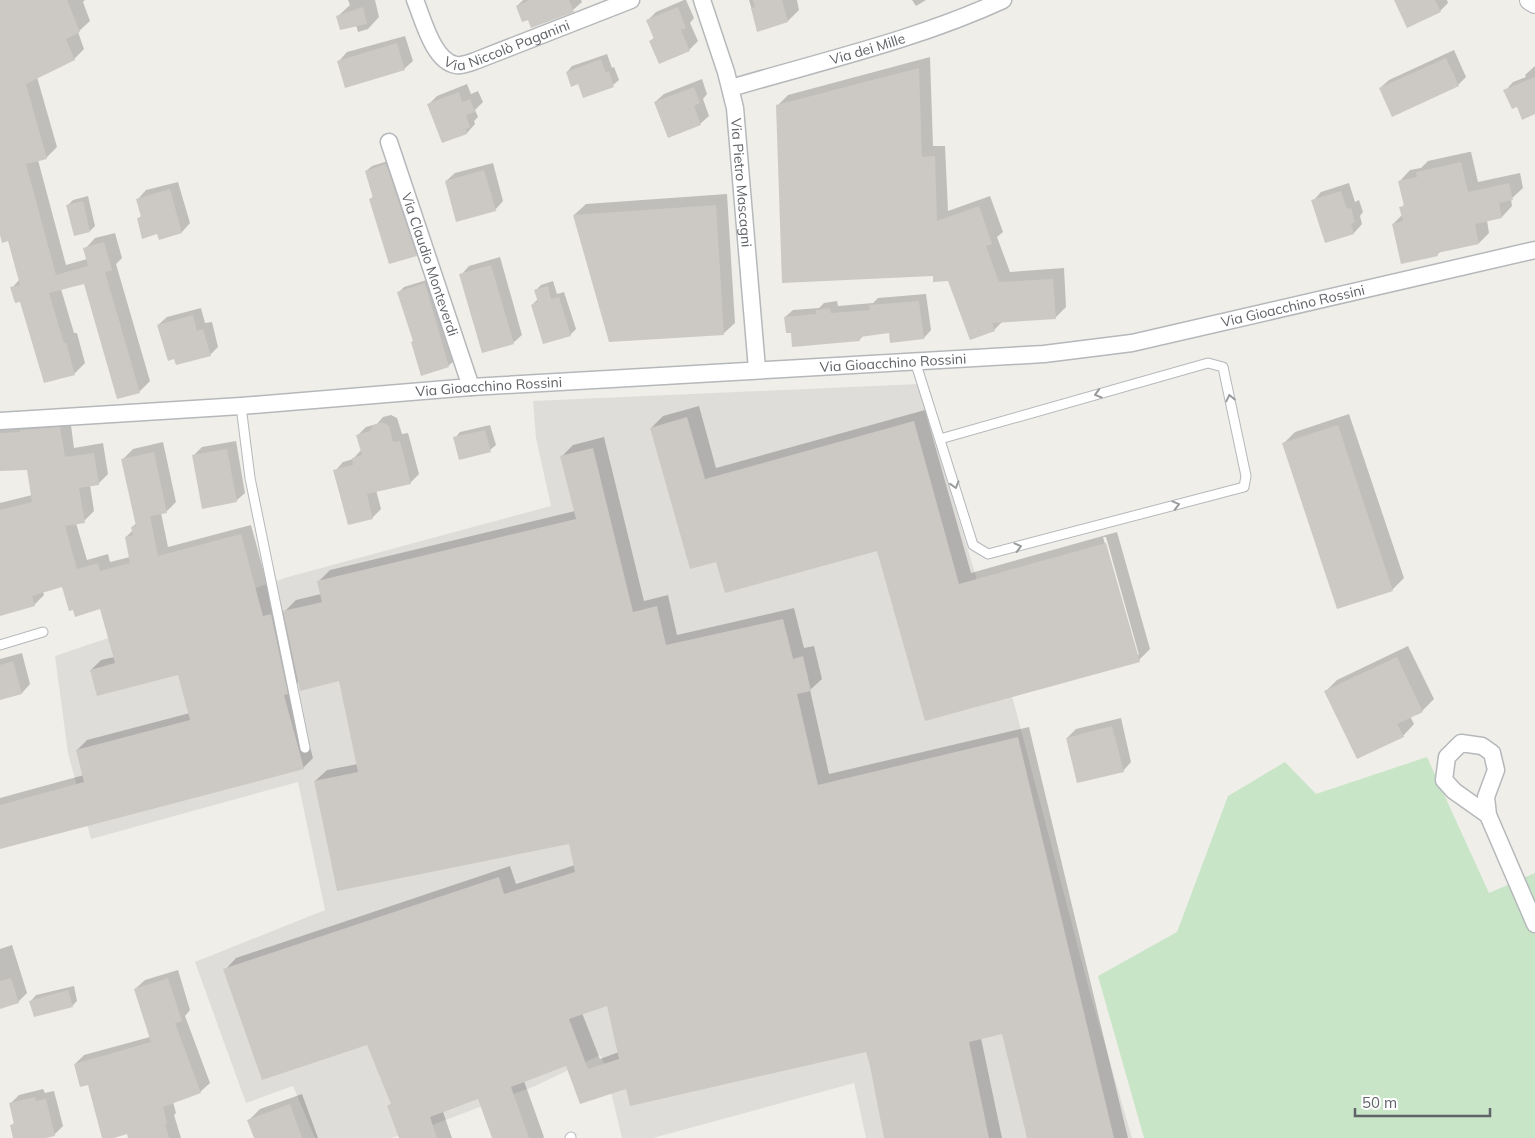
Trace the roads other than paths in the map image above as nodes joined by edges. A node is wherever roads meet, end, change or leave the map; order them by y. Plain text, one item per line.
1 (415, 0) edge
2 (631, 0) edge
3 (702, 0) edge
4 (1003, 0) edge
5 (1530, 0) edge
6 (1535, 3) edge
7 (731, 88) junction
8 (389, 142) dead end
9 (1535, 250) edge
10 (915, 361) junction
11 (757, 370) junction
12 (471, 386) junction
13 (241, 406) junction
14 (0, 419) edge
15 (940, 439) junction
16 (42, 632) dead end
17 (0, 644) edge
18 (305, 748) dead end
19 (1488, 815) dead end
20 (1535, 924) edge

1 - 2 street, Via Niccolò Paganini
3 - 7 street, Via Pietro Mascagni
4 - 7 street, Via dei Mille
5 - 6 street
7 - 11 street, Via Pietro Mascagni
8 - 12 street, Via Claudio Monteverdi
9 - 10 street, Via Gioacchino Rossini
10 - 11 street, Via Gioacchino Rossini
10 - 15 lane
11 - 12 street, Via Gioacchino Rossini
12 - 13 street, Via Gioacchino Rossini
13 - 14 street, Via Gioacchino Rossini
13 - 18 lane
15 -> 15 lane
16 - 17 lane
19 - 20 street

